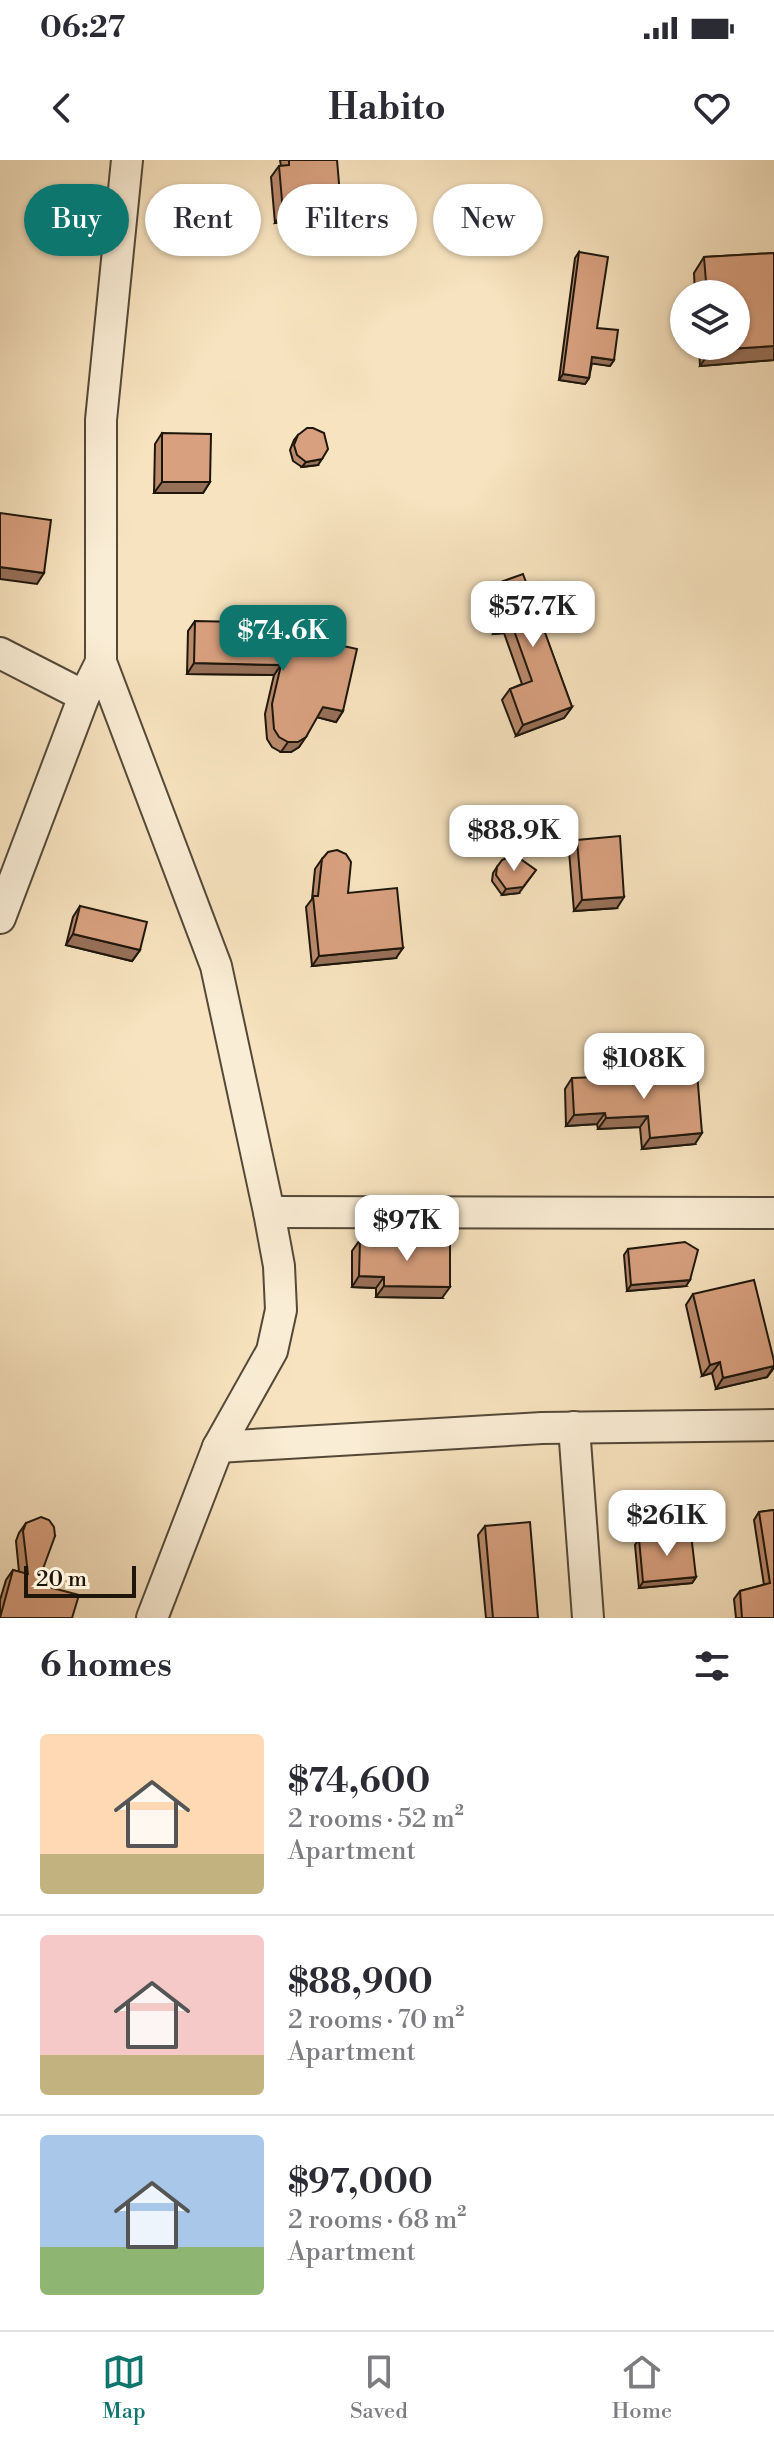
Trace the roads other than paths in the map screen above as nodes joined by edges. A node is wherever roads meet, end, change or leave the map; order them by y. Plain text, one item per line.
1 (127, 160) edge
2 (0, 653) edge
3 (101, 662) junction
4 (84, 696) junction
5 (0, 918) edge
6 (269, 1212) junction
7 (774, 1213) edge
8 (774, 1425) edge
9 (574, 1427) junction
10 (218, 1447) junction
11 (152, 1618) edge
12 (588, 1618) edge

1 - 3 street
2 - 4 street
3 - 4 street
3 - 6 street
4 - 5 street
6 - 7 street
6 - 10 street
8 - 9 street
9 - 10 street
9 - 12 street
10 - 11 street

